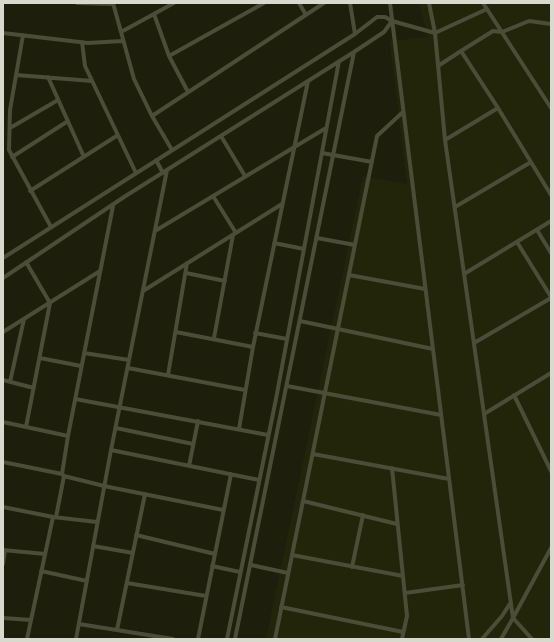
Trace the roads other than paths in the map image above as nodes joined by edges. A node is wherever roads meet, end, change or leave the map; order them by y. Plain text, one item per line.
1 (77, 3) edge
2 (174, 3) edge
3 (264, 3) edge
4 (300, 3) edge
5 (324, 3) edge
6 (350, 3) edge
7 (390, 3) edge
8 (429, 3) edge
9 (483, 3) edge
10 (113, 4) edge
11 (487, 9) junction
12 (154, 14) junction
13 (306, 15) junction
14 (392, 21) junction
15 (551, 24) edge
16 (121, 32) junction
17 (502, 32) junction
18 (3, 33) edge
19 (435, 33) junction
20 (355, 34) junction
21 (22, 35) junction
22 (122, 41) junction
23 (82, 42) junction
24 (461, 51) junction
25 (354, 52) junction
26 (169, 56) junction
27 (339, 61) junction
28 (438, 66) junction
29 (16, 75) junction
30 (48, 77) junction
31 (92, 81) junction
32 (308, 81) junction
33 (188, 92) junction
34 (58, 100) junction
35 (498, 108) junction
36 (551, 108) edge
37 (403, 112) junction
38 (152, 116) junction
39 (68, 121) junction
40 (10, 128) junction
41 (326, 128) junction
42 (118, 135) junction
43 (221, 136) junction
44 (445, 140) junction
45 (296, 144) junction
46 (172, 150) junction
47 (322, 153) junction
48 (333, 154) junction
49 (12, 157) junction
50 (84, 157) junction
51 (156, 160) junction
52 (372, 162) junction
53 (531, 162) junction
54 (165, 171) junction
55 (136, 173) junction
56 (245, 176) junction
57 (30, 191) junction
58 (551, 195) edge
59 (213, 196) junction
60 (282, 204) junction
61 (113, 206) junction
62 (455, 207) junction
63 (551, 222) edge
64 (51, 226) junction
65 (537, 230) junction
66 (155, 231) junction
67 (234, 234) junction
68 (317, 238) junction
69 (274, 242) junction
70 (517, 242) junction
71 (355, 245) junction
72 (304, 249) junction
73 (551, 253) edge
74 (3, 258) edge
75 (26, 262) junction
76 (187, 263) junction
77 (100, 271) junction
78 (186, 273) junction
79 (464, 274) junction
80 (349, 275) junction
81 (3, 278) edge
82 (225, 281) junction
83 (425, 289) junction
84 (143, 290) junction
85 (551, 297) edge
86 (50, 303) junction
87 (24, 319) junction
88 (300, 320) junction
89 (338, 329) junction
90 (3, 332) edge
91 (176, 332) junction
92 (255, 333) junction
93 (214, 338) junction
94 (287, 339) junction
95 (474, 343) junction
96 (252, 347) junction
97 (433, 349) junction
98 (84, 353) junction
99 (40, 358) junction
100 (130, 360) junction
101 (81, 366) junction
102 (128, 368) junction
103 (551, 373) edge
104 (168, 375) junction
105 (3, 380) edge
106 (10, 382) junction
107 (287, 386) junction
108 (34, 388) junction
109 (245, 390) junction
110 (325, 393) junction
111 (514, 396) junction
112 (75, 399) junction
113 (120, 407) junction
114 (484, 414) junction
115 (441, 415) junction
116 (198, 421) junction
117 (3, 422) edge
118 (26, 427) junction
119 (116, 428) junction
120 (239, 429) junction
121 (268, 435) junction
122 (68, 436) junction
123 (194, 444) junction
124 (111, 450) junction
125 (313, 454) junction
126 (3, 462) edge
127 (189, 466) junction
128 (392, 468) junction
129 (551, 471) edge
130 (231, 474) junction
131 (63, 475) junction
132 (449, 479) junction
133 (259, 480) junction
134 (104, 486) junction
135 (145, 494) junction
136 (303, 501) junction
137 (3, 507) edge
138 (223, 510) junction
139 (363, 515) junction
140 (54, 517) junction
141 (98, 522) junction
142 (397, 524) junction
143 (136, 535) junction
144 (93, 546) junction
145 (551, 548) edge
146 (4, 550) edge
147 (45, 554) junction
148 (133, 554) junction
149 (215, 554) junction
150 (292, 555) junction
151 (3, 564) edge
152 (251, 565) junction
153 (212, 566) junction
154 (352, 567) junction
155 (41, 571) junction
156 (240, 572) junction
157 (288, 573) junction
158 (403, 576) junction
159 (87, 581) junction
160 (127, 583) junction
161 (463, 585) junction
162 (405, 593) junction
163 (206, 596) junction
164 (511, 602) junction
165 (281, 607) junction
166 (3, 618) edge
167 (513, 618) junction
168 (31, 620) junction
169 (79, 624) junction
170 (117, 630) junction
171 (403, 632) junction
172 (27, 639) edge
173 (76, 639) edge
174 (173, 639) edge
175 (198, 639) edge
176 (227, 639) edge
177 (235, 639) edge
178 (275, 639) edge
179 (402, 639) edge
180 (469, 639) edge
181 (482, 639) edge
182 (501, 639) edge
183 (532, 639) edge

1 - 10 street
2 - 12 street
3 - 26 street
4 - 13 street
5 - 13 street
6 - 20 street
7 - 14 street
8 - 19 street
9 - 11 street
10 - 16 street
11 - 17 street
11 - 19 street
12 - 16 street
12 - 26 street
13 - 33 street
14 - 19 street
14 - 20 street
14 - 25 street
14 - 37 street
15 - 17 street
16 - 22 street
17 - 24 street
17 - 36 street
18 - 21 street
19 - 28 street
20 - 46 street
21 - 23 street
21 - 29 street
22 - 23 street
22 - 38 street
23 - 31 street
24 - 28 street
24 - 35 street
25 - 27 street
25 - 48 street
26 - 33 street
27 - 32 street
27 - 41 street
28 - 44 street
29 - 30 street
29 - 40 street
30 - 31 street
30 - 34 street
31 - 42 street
32 - 43 street
32 - 45 street
33 - 38 street
34 - 39 street
34 - 40 street
35 - 44 street
35 - 53 street
37 - 52 street
37 - 83 street
38 - 46 street
39 - 49 street
39 - 50 street
40 - 49 street
41 - 45 street
41 - 47 street
42 - 50 street
42 - 55 street
43 - 54 street
43 - 56 street
44 - 62 street
45 - 56 street
45 - 60 street
46 - 51 street
47 - 48 street
47 - 72 street
48 - 52 street
48 - 68 street
49 - 57 street
50 - 57 street
51 - 54 street
51 - 55 street
52 - 71 street
53 - 58 street
53 - 62 street
54 - 61 street
54 - 66 street
55 - 64 street
56 - 59 street
57 - 64 street
59 - 66 street
59 - 67 street
60 - 67 street
60 - 69 street
61 - 75 street
61 - 77 street
62 - 79 street
63 - 65 street
64 - 74 street
65 - 70 street
65 - 73 street
66 - 84 street
67 - 76 street
67 - 82 street
68 - 71 street
68 - 88 street
69 - 72 street
69 - 92 street
70 - 79 street
70 - 85 street
71 - 80 street
72 - 94 street
75 - 81 street
75 - 86 street
76 - 78 street
76 - 84 street
77 - 86 street
77 - 98 street
78 - 82 street
78 - 91 street
79 - 95 street
80 - 83 street
80 - 89 street
82 - 93 street
83 - 97 street
84 - 100 street
85 - 95 street
86 - 87 street
86 - 99 street
87 - 90 street
87 - 106 street
88 - 89 street
88 - 107 street
89 - 97 street
89 - 110 street
91 - 93 street
91 - 104 street
92 - 94 street
92 - 96 street
93 - 96 street
94 - 121 street
95 - 114 street
96 - 109 street
97 - 115 street
98 - 100 street
98 - 101 street
99 - 101 street
99 - 108 street
100 - 102 street
101 - 112 street
102 - 104 street
102 - 113 street
103 - 111 street
104 - 109 street
105 - 106 street
106 - 108 street
107 - 110 street
107 - 152 street
108 - 118 street
109 - 120 street
110 - 115 street
110 - 125 street
111 - 114 street
111 - 129 street
112 - 113 street
112 - 122 street
113 - 116 street
113 - 119 street
114 - 164 street
115 - 132 street
116 - 120 street
116 - 123 street
117 - 118 street
118 - 122 street
119 - 123 street
119 - 124 street
120 - 121 street
121 - 133 street
122 - 131 street
123 - 127 street
124 - 127 street
124 - 134 street
125 - 128 street
125 - 136 street
126 - 131 street
127 - 130 street
128 - 132 street
128 - 142 street
130 - 133 street
130 - 138 street
131 - 134 street
131 - 140 street
132 - 161 street
133 - 156 street
134 - 135 street
134 - 141 street
135 - 138 street
135 - 143 street
136 - 139 street
136 - 150 street
137 - 140 street
138 - 149 street
139 - 142 street
139 - 154 street
140 - 141 street
140 - 147 street
141 - 144 street
142 - 158 street
143 - 148 street
143 - 149 street
144 - 148 street
144 - 159 street
145 - 167 street
146 - 147 street
146 - 151 street
147 - 155 street
148 - 160 street
149 - 153 street
150 - 154 street
150 - 157 street
152 - 157 street
152 - 177 street
153 - 156 street
153 - 163 street
154 - 158 street
155 - 159 street
155 - 168 street
156 - 176 street
157 - 165 street
158 - 162 street
159 - 169 street
160 - 163 street
160 - 170 street
161 - 162 street
161 - 180 street
162 - 171 street
163 - 175 street
164 - 167 street
164 - 181 street
165 - 171 street
165 - 178 street
166 - 168 street
167 - 182 street
167 - 183 street
168 - 172 street
169 - 170 street
169 - 173 street
170 - 174 street
171 - 179 street

